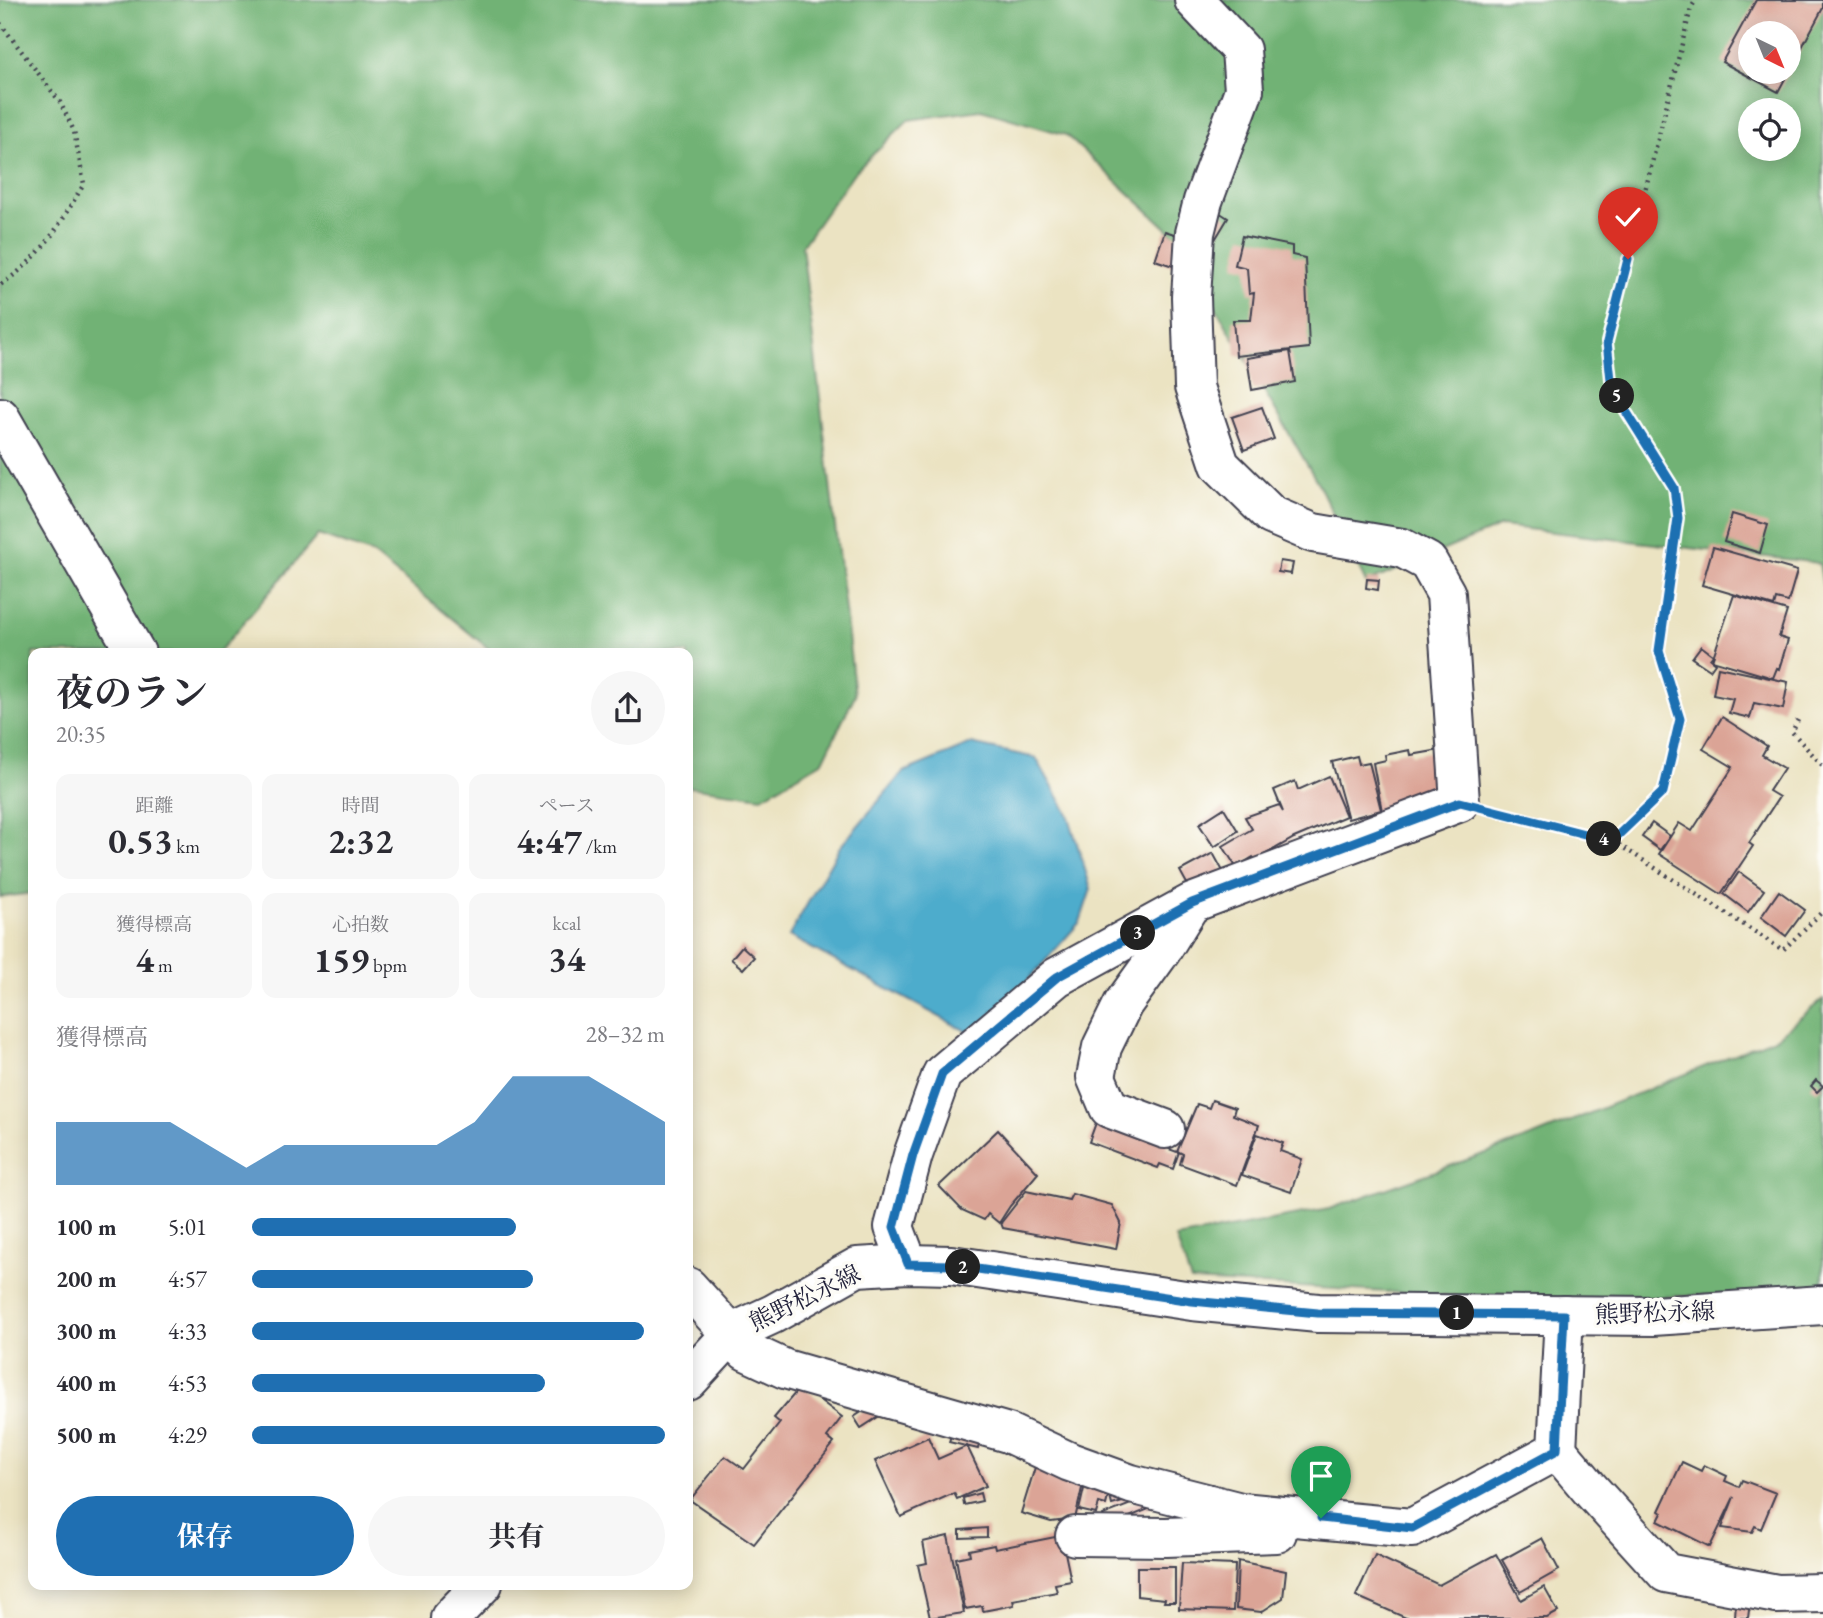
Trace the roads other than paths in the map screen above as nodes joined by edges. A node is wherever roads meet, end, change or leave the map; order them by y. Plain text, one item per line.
1 (1194, 0) edge
2 (0, 417) edge
3 (133, 648) edge
4 (1192, 903) junction
5 (1165, 1129) dead end
6 (908, 1264) junction
7 (693, 1292) edge
8 (1823, 1306) edge
9 (1564, 1315) junction
10 (732, 1333) junction
11 (693, 1376) edge
12 (1557, 1450) junction
13 (1321, 1518) junction
14 (1075, 1536) dead end
15 (477, 1590) edge
16 (1823, 1593) edge
17 (450, 1618) edge

1 - 4 street
2 - 3 street
4 - 5 street
4 - 6 street
6 - 9 street, 熊野松永線
6 - 10 street, 熊野松永線
7 - 10 street
8 - 9 street, 熊野松永線
9 - 12 street
10 - 11 street, 熊野松永線
10 - 13 street
12 - 13 street
12 - 16 street
13 - 14 street
15 - 17 street

